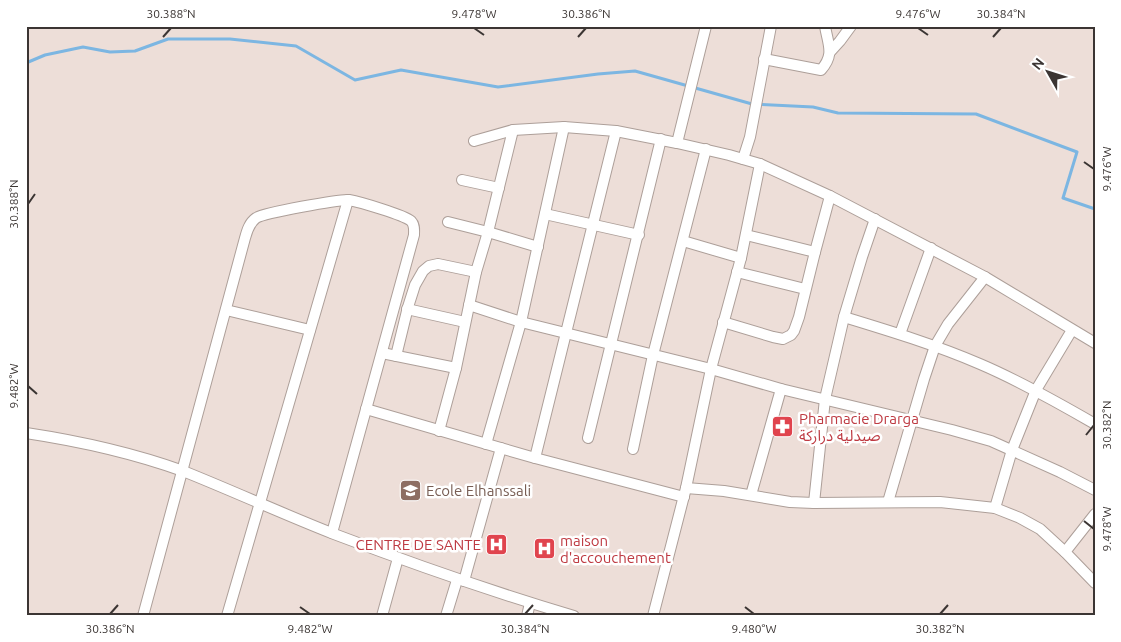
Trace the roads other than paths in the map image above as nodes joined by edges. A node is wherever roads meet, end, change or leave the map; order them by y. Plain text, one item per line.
1 (706, 26) edge
2 (771, 26) edge
3 (825, 26) edge
4 (850, 26) edge
5 (830, 52) junction
6 (764, 59) junction
7 (564, 127) junction
8 (513, 130) junction
9 (616, 131) junction
10 (661, 139) junction
11 (474, 141) dead end
12 (677, 143) junction
13 (706, 150) junction
14 (743, 159) junction
15 (760, 164) junction
16 (462, 180) dead end
17 (499, 188) junction
18 (830, 196) junction
19 (348, 200) junction
20 (545, 214) junction
21 (876, 219) junction
22 (448, 222) dead end
23 (593, 225) junction
24 (488, 232) junction
25 (638, 235) junction
26 (746, 235) junction
27 (683, 241) junction
28 (538, 247) junction
29 (931, 248) junction
30 (815, 252) junction
31 (741, 258) junction
32 (476, 272) junction
33 (737, 272) junction
34 (985, 277) junction
35 (805, 290) junction
36 (470, 305) junction
37 (407, 309) junction
38 (226, 310) junction
39 (844, 316) junction
40 (465, 322) junction
41 (521, 322) junction
42 (723, 322) junction
43 (310, 330) junction
44 (1072, 330) junction
45 (566, 332) junction
46 (900, 334) junction
47 (1095, 343) edge
48 (611, 344) junction
49 (935, 346) junction
50 (382, 353) junction
51 (653, 355) junction
52 (396, 356) junction
53 (456, 368) junction
54 (711, 369) junction
55 (781, 389) junction
56 (1036, 390) junction
57 (825, 399) junction
58 (366, 409) junction
59 (912, 421) junction
60 (1095, 424) edge
61 (439, 431) junction
62 (26, 434) edge
63 (588, 438) dead end
64 (486, 444) junction
65 (501, 448) junction
66 (633, 449) dead end
67 (1012, 450) junction
68 (535, 458) junction
69 (183, 470) junction
70 (1095, 490) edge
71 (685, 492) junction
72 (751, 495) junction
73 (260, 502) junction
74 (888, 502) junction
75 (814, 503) junction
76 (995, 508) junction
77 (1095, 514) edge
78 (332, 533) junction
79 (1065, 552) junction
80 (398, 558) junction
81 (461, 581) junction
82 (1095, 583) edge
83 (530, 603) junction
84 (144, 616) edge
85 (226, 616) edge
86 (382, 616) edge
87 (446, 616) edge
88 (527, 616) edge
89 (574, 616) edge
90 (653, 616) edge

1 - 12 street
2 - 6 street
3 - 5 street
4 - 5 street
5 - 6 street
6 - 14 street
7 - 8 street
7 - 9 street
7 - 20 street
8 - 11 street
8 - 17 street
9 - 10 street
9 - 23 street
10 - 12 street
10 - 25 street
12 - 13 street
13 - 14 street
13 - 27 street
14 - 15 street
15 - 18 street
15 - 26 street
16 - 17 street
17 - 24 street
18 - 21 street
18 - 30 street
19 - 38 street
19 - 43 street
19 - 50 street
20 - 23 street
20 - 28 street
21 - 29 street
21 - 39 street
22 - 24 street
23 - 25 street
23 - 45 street
24 - 28 street
24 - 32 street
25 - 48 street
26 - 30 street
26 - 31 street
27 - 31 street
27 - 51 street
28 - 41 street
29 - 34 street
29 - 46 street
30 - 35 street
31 - 33 street
32 - 36 street
32 - 37 street
33 - 35 street
33 - 42 street
34 - 44 street
34 - 49 street
35 - 42 street
36 - 40 street
36 - 41 street
37 - 40 street
37 - 52 street
38 - 43 street
38 - 69 street
39 - 46 street
39 - 57 street
40 - 53 street
41 - 45 street
41 - 64 street
42 - 54 street
43 - 73 street
44 - 47 street
44 - 56 street
45 - 48 street
45 - 68 street
46 - 49 street
48 - 51 street
48 - 63 street
49 - 56 street
49 - 59 street
50 - 52 street
50 - 58 street
51 - 54 street
51 - 66 street
52 - 53 street
53 - 61 street
54 - 55 street
54 - 71 street
55 - 57 street
55 - 72 street
56 - 60 street
56 - 67 street
57 - 59 street
57 - 75 street
58 - 61 street
58 - 78 street
59 - 67 street
59 - 74 street
61 - 64 street
62 - 69 street
64 - 65 street
65 - 68 street
65 - 81 street
67 - 70 street
67 - 76 street
68 - 71 street
69 - 73 street
69 - 84 street
71 - 72 street
71 - 90 street
72 - 75 street
73 - 78 street
73 - 85 street
74 - 75 street
74 - 76 street
76 - 79 street
77 - 79 street
78 - 80 street
79 - 82 street
80 - 81 street
80 - 86 street
81 - 83 street
81 - 87 street
83 - 88 street
83 - 89 street

